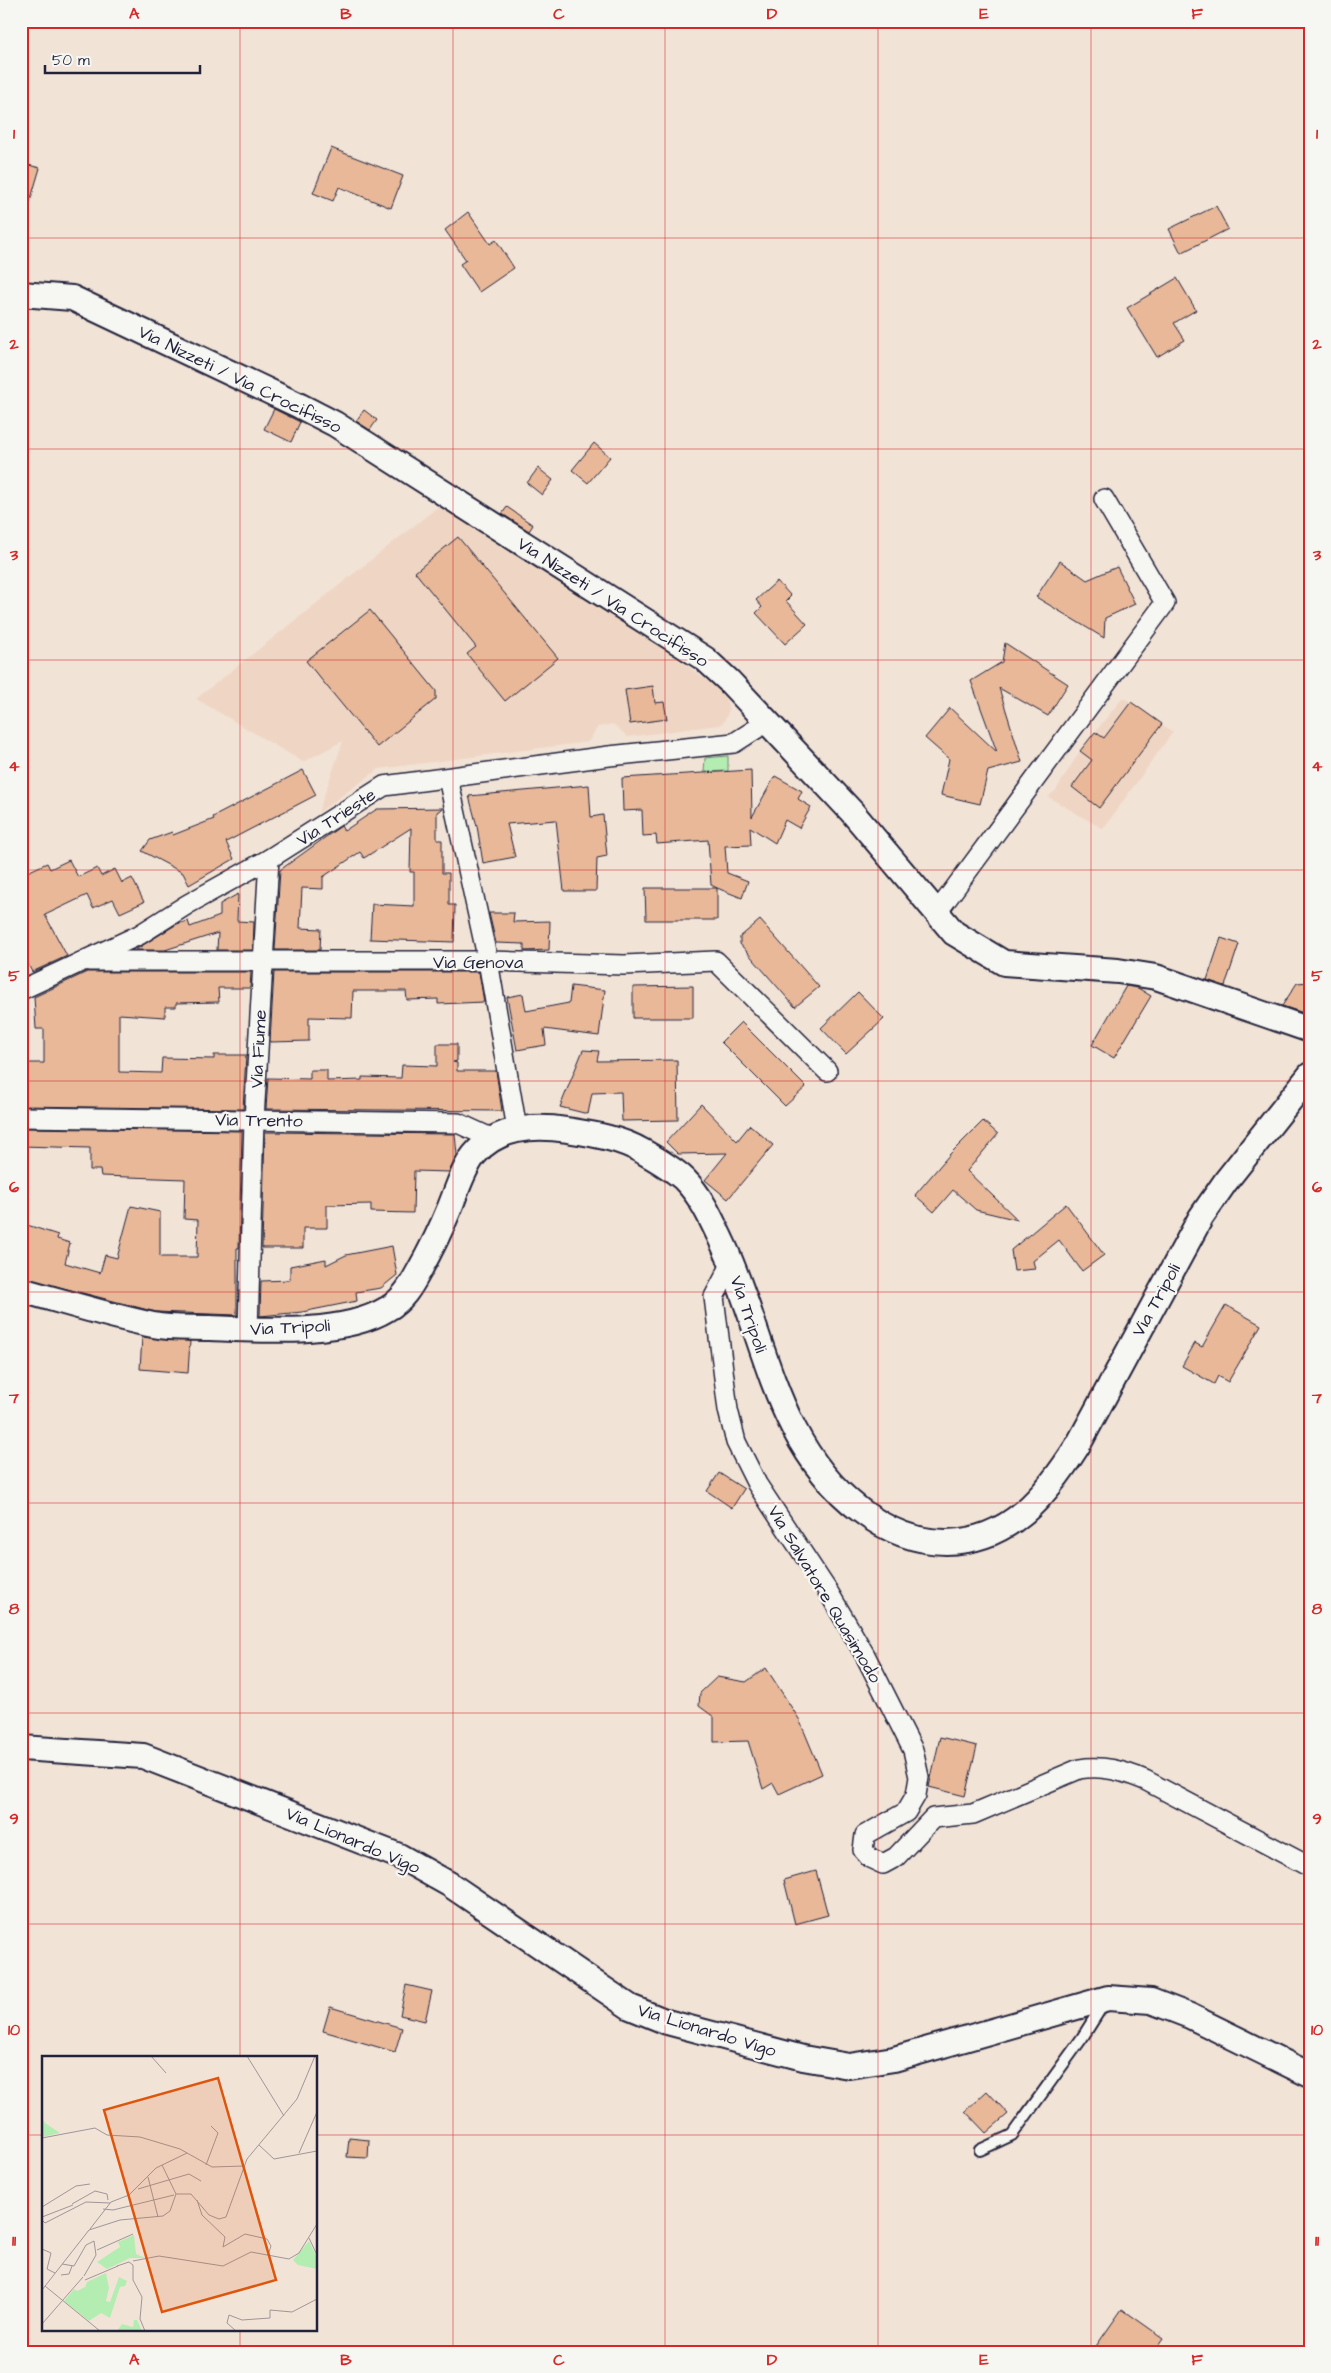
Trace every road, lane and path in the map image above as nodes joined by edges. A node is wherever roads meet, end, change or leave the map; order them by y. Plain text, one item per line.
1 (21, 294) edge
2 (1104, 499) dead end
3 (767, 722) junction
4 (448, 778) junction
5 (269, 859) junction
6 (935, 912) junction
7 (83, 961) junction
8 (488, 961) junction
9 (262, 962) junction
10 (21, 990) edge
11 (1310, 1030) edge
12 (827, 1072) dead end
13 (1310, 1075) edge
14 (21, 1117) edge
15 (254, 1120) junction
16 (517, 1129) junction
17 (493, 1139) junction
18 (732, 1263) junction
19 (21, 1290) edge
20 (248, 1330) junction
21 (21, 1748) edge
22 (1310, 1868) edge
23 (1108, 1998) junction
24 (1310, 2075) edge
25 (980, 2150) dead end

1 - 3 street, Via Nizzeti / Via Crocifisso
2 - 6 street
3 - 4 street, Via Trieste
3 - 6 street, Via Nizzeti / Via Crocifisso
4 - 5 street, Via Trieste
4 - 8 street
5 - 7 street, Via Trieste
5 - 9 street, Via Fiume
6 - 11 street, Via Nizzeti / Via Crocifisso
7 - 9 street, Via Genova
7 - 10 street, Via Trieste
8 - 9 street, Via Genova
8 - 12 street, Via Genova
8 - 16 street
9 - 15 street, Via Fiume
13 - 18 street, Via Tripoli
14 - 15 street, Via Trento
15 - 17 street, Via Trento
15 - 20 street, Via Fiume
16 - 17 street, Via Tripoli
16 - 18 street, Via Tripoli
17 - 20 street, Via Tripoli
18 - 22 street, Via Salvatore Quasimodo
19 - 20 street, Via Tripoli
21 - 23 street, Via Lionardo Vigo
23 - 24 street, Via Lionardo Vigo
23 - 25 lane

